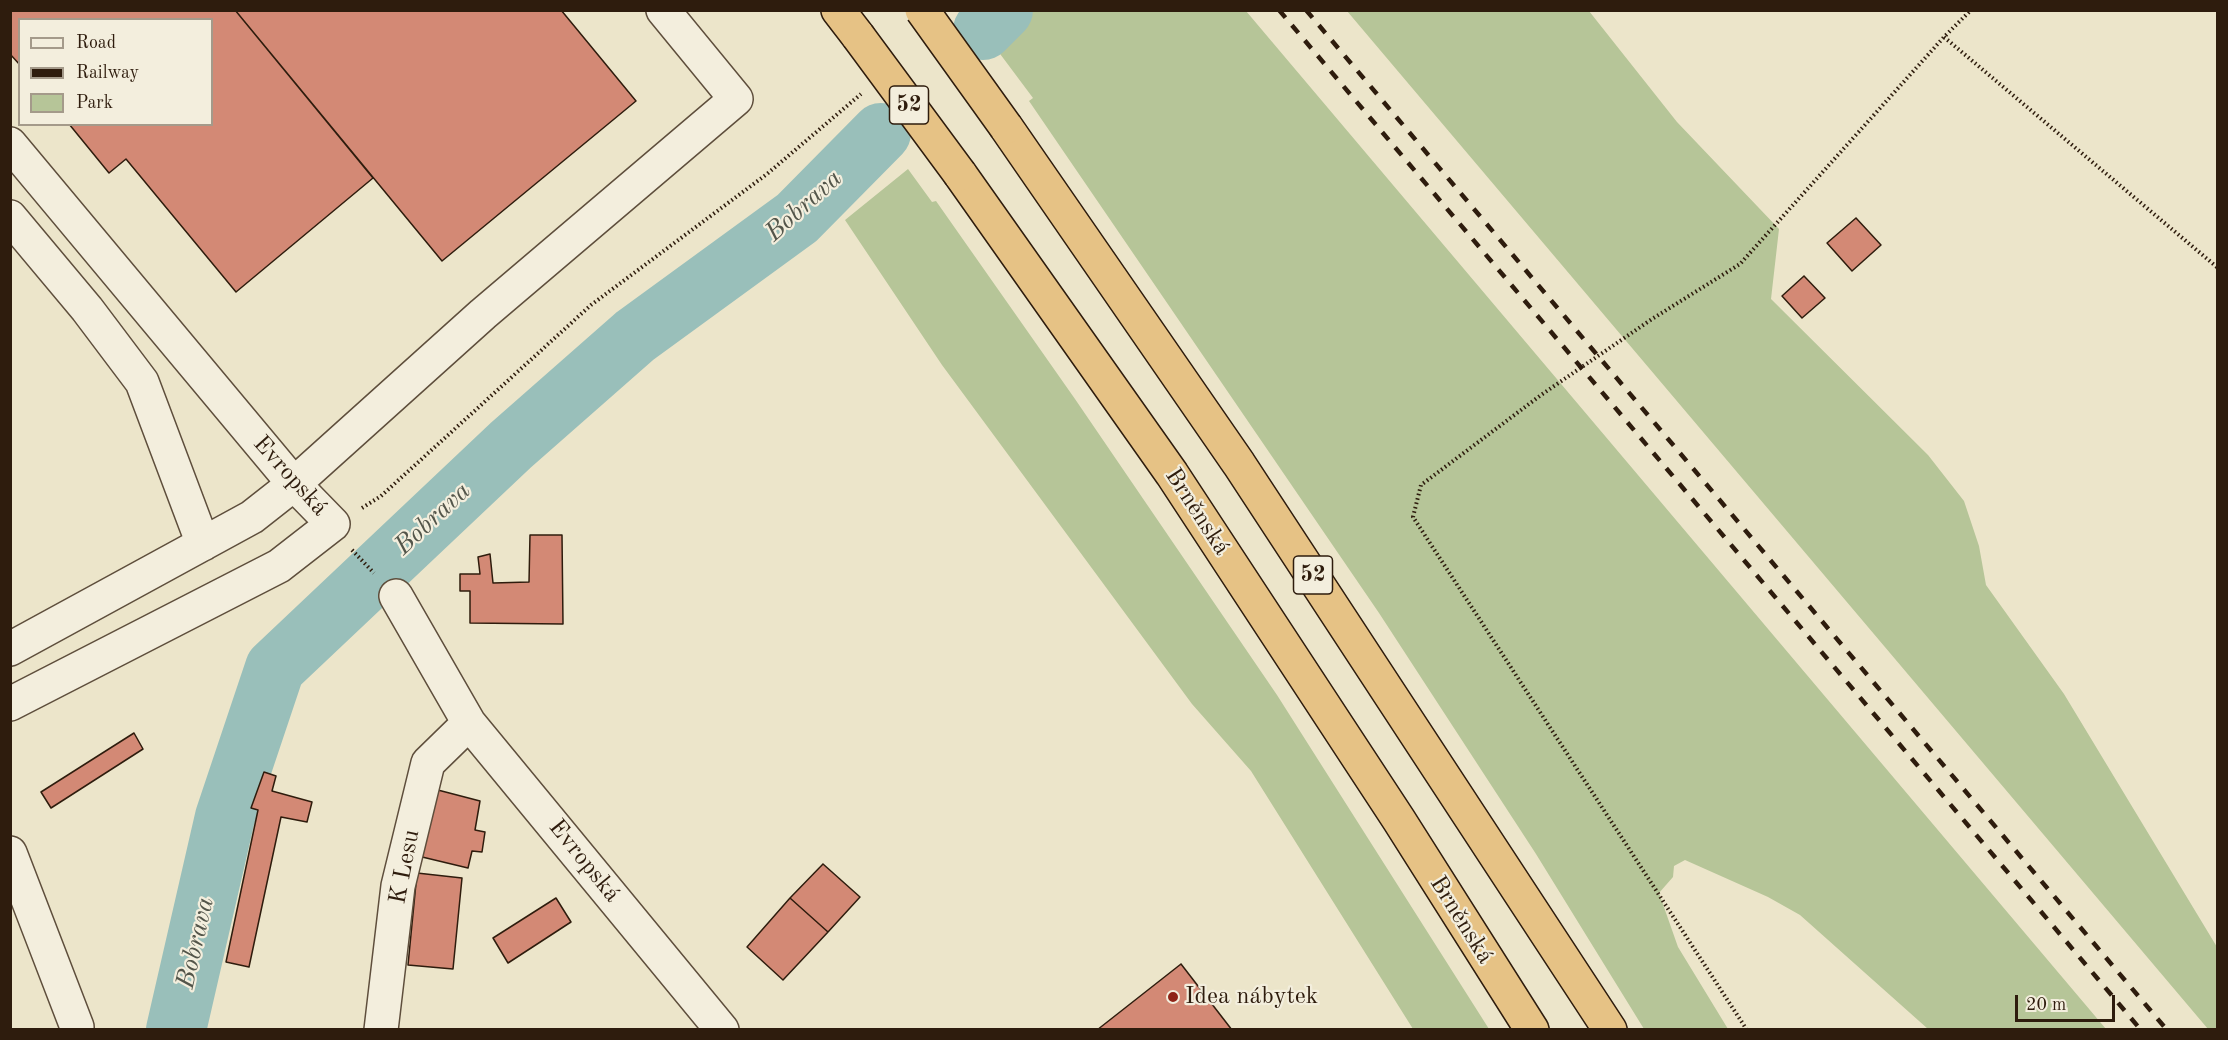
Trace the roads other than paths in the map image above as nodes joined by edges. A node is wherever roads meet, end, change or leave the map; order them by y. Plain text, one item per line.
1 (663, 10) edge
2 (838, 10) edge
3 (922, 10) edge
4 (10, 144) edge
5 (10, 217) edge
6 (294, 484) junction
7 (203, 544) junction
8 (396, 596) dead end
9 (10, 649) edge
10 (10, 704) edge
11 (469, 723) junction
12 (10, 853) edge
13 (77, 1027) dead end
14 (381, 1029) edge
15 (722, 1029) edge
16 (1532, 1029) edge
17 (1610, 1029) edge

1 - 6 street
2 - 16 highway, Brněnská / 52, bridge
3 - 17 highway, 52, bridge
4 - 6 street, Evropská
5 - 7 street
6 - 7 street
6 - 10 street, Evropská
7 - 9 street
8 - 11 street, Evropská
11 - 14 street, K Lesu
11 - 15 street, Evropská
12 - 13 street

